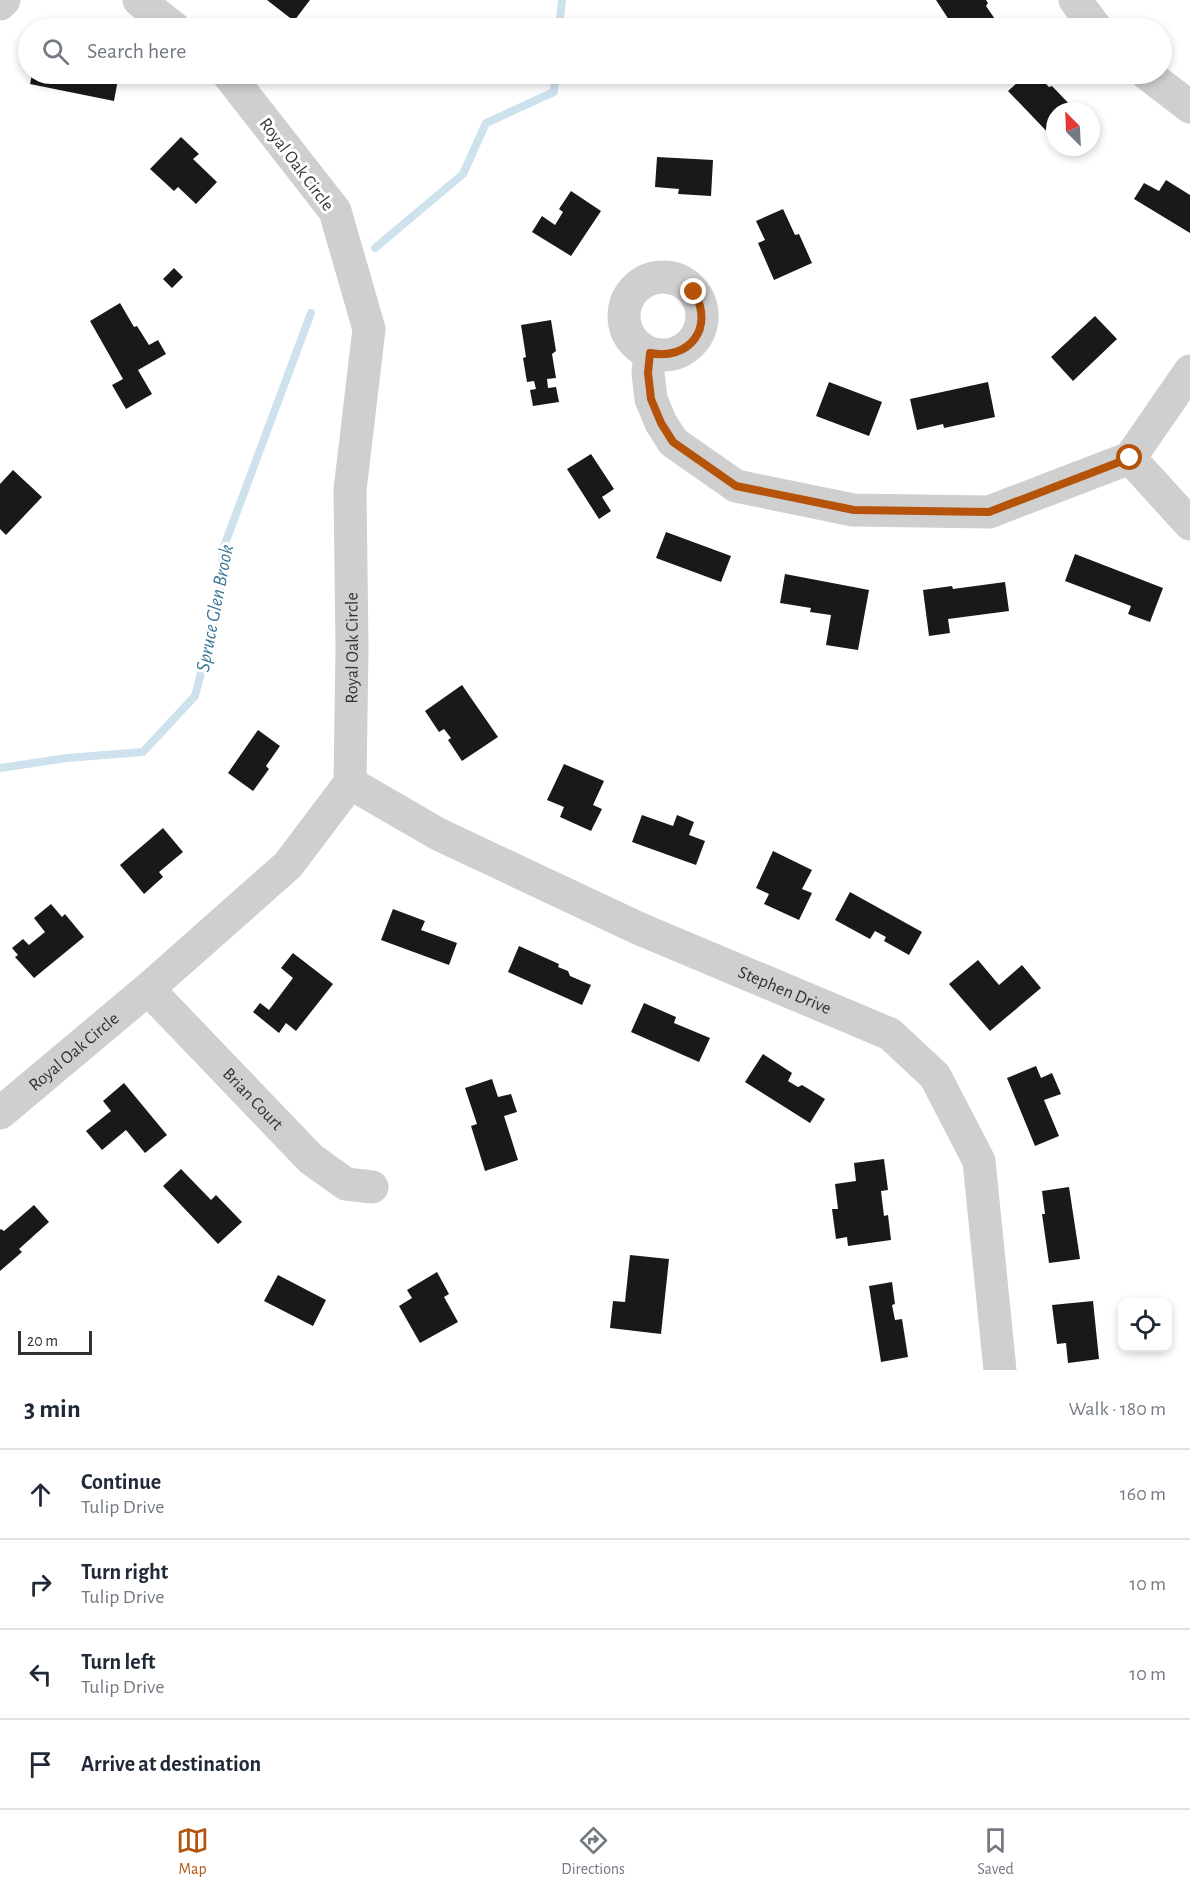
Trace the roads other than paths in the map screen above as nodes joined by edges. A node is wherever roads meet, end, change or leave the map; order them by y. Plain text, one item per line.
1 (4, 0) edge
2 (139, 0) edge
3 (1075, 0) edge
4 (0, 4) edge
5 (162, 18) edge
6 (1088, 18) edge
7 (236, 84) edge
8 (1160, 84) edge
9 (1190, 107) edge
10 (650, 353) dead end
11 (1190, 370) edge
12 (1130, 458) junction
13 (1190, 524) edge
14 (350, 783) junction
15 (147, 989) junction
16 (0, 1113) edge
17 (372, 1187) dead end
18 (1000, 1370) edge

1 - 4 street
2 - 5 street
3 - 6 street
7 - 14 street, Royal Oak Circle
8 - 9 street
10 - 12 street
11 - 12 street
12 - 13 street
14 - 15 street, Royal Oak Circle
14 - 18 street, Stephen Drive
15 - 16 street, Royal Oak Circle
15 - 17 street, Brian Court

